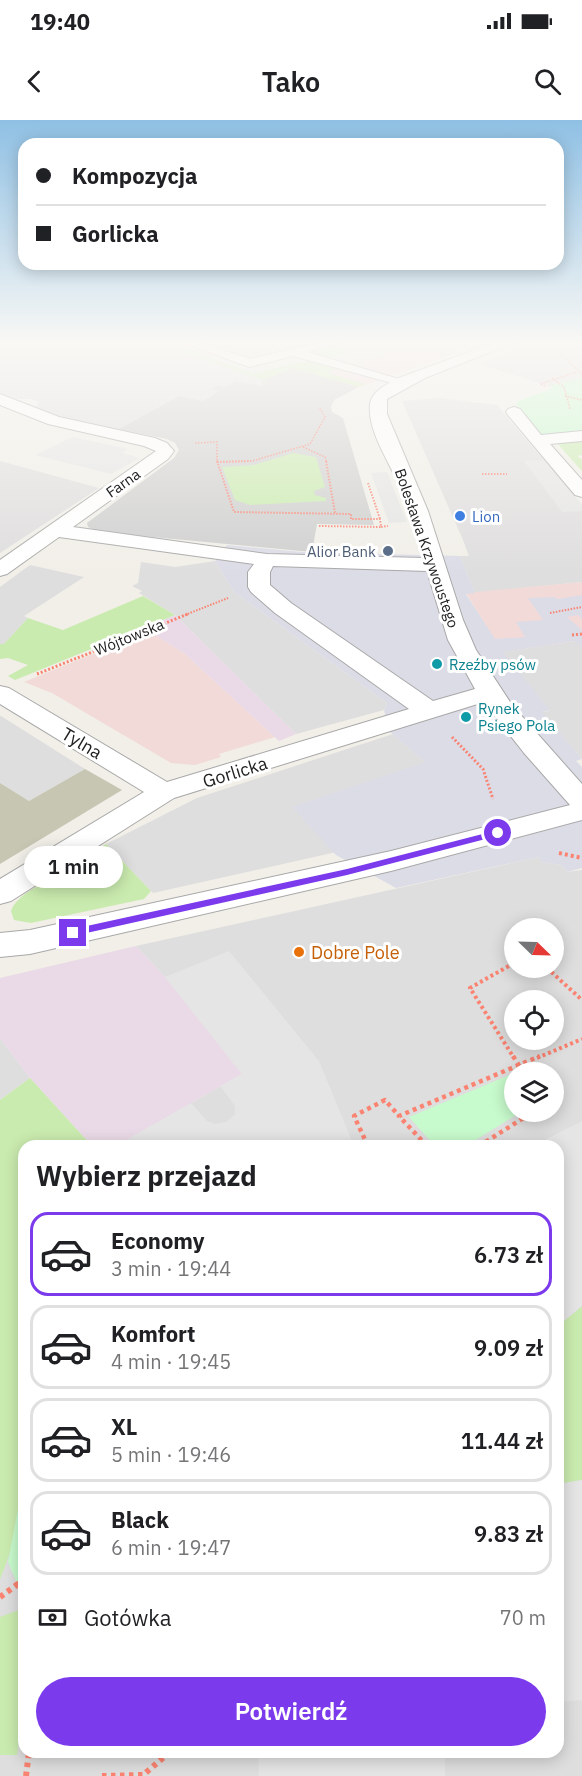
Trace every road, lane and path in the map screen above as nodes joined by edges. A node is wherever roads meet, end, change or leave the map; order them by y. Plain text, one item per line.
1 (50, 419) edge
2 (324, 419) edge
3 (379, 419) edge
4 (520, 419) edge
5 (582, 436) edge
6 (537, 440) junction
7 (217, 442) dead end
8 (302, 446) junction
9 (217, 462) junction
10 (482, 474) dead end
11 (507, 474) dead end
12 (582, 491) edge
13 (335, 513) junction
14 (372, 519) dead end
15 (319, 526) dead end
16 (381, 526) dead end
17 (56, 531) junction
18 (267, 560) junction
19 (436, 565) junction
20 (0, 570) edge
21 (248, 591) junction
22 (582, 607) edge
23 (550, 613) dead end
24 (184, 614) junction
25 (188, 618) dead end
26 (582, 634) edge
27 (572, 635) dead end
28 (34, 675) dead end
29 (490, 692) junction
30 (0, 693) edge
31 (428, 710) junction
32 (164, 792) junction
33 (582, 801) edge
34 (582, 811) edge
35 (518, 828) junction
36 (0, 893) edge
37 (0, 945) edge
38 (504, 969) edge
39 (558, 978) edge
40 (582, 1000) edge
41 (582, 1039) edge
42 (516, 1062) edge
43 (528, 1062) edge
44 (504, 1072) edge
45 (399, 1116) junction
46 (517, 1122) edge
47 (365, 1140) edge
48 (421, 1140) edge
49 (489, 1140) edge
50 (18, 1584) edge
51 (0, 1597) edge
52 (28, 1758) edge
53 (163, 1758) edge
54 (26, 1776) edge
55 (102, 1776) edge

1 - 17 street, Farna
2 - 8 path
3 - 19 street, Bolesława Krzywoustego
4 - 6 street
5 - 6 street
6 - 12 street
7 - 9 path
8 - 9 path
8 - 13 path
9 - 13 path
10 - 11 path
13 - 14 path
15 - 16 path
17 - 18 street
17 - 20 street
18 - 19 street
18 - 21 street
19 - 29 street, Bolesława Krzywoustego
21 - 24 path, Wójtowska
21 - 31 street
22 - 23 path
24 - 25 path
24 - 28 path, Wójtowska
26 - 27 path
29 - 31 street, Gorlicka
29 - 33 street, Bolesława Krzywoustego
30 - 32 street, Tylna
31 - 32 street, Gorlicka
31 - 35 path
32 - 36 street, Gorlicka
34 - 35 street
35 - 37 street
38 - 42 path
39 - 40 path
41 - 43 path
44 - 45 path
45 - 47 path
45 - 48 path
46 - 49 path
50 - 51 path
52 - 54 path
53 - 55 path

